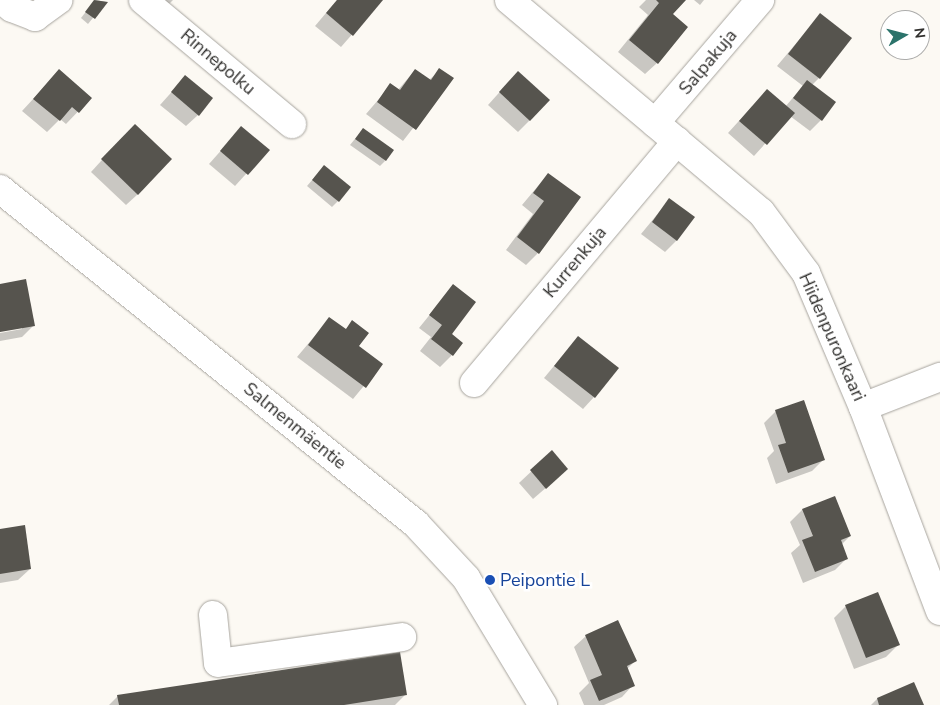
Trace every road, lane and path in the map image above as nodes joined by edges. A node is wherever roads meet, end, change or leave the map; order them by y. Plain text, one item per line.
1 (2, 0) edge
2 (143, 0) edge
3 (509, 0) edge
4 (760, 0) edge
5 (56, 3) edge
6 (656, 123) junction
7 (292, 124) dead end
8 (677, 140) junction
9 (0, 189) edge
10 (940, 377) edge
11 (474, 383) dead end
12 (863, 407) junction
13 (940, 611) edge
14 (212, 615) dead end
15 (402, 637) dead end
16 (543, 705) edge

1 - 5 street
2 - 7 street, Rinnepolku
3 - 6 street, Hiidenpuronkaari
4 - 6 street, Salpakuja
6 - 8 street, Hiidenpuronkaari
8 - 11 street, Kurrenkuja
8 - 12 street, Hiidenpuronkaari
9 - 16 street, Salmenmäentie
10 - 12 street
12 - 13 street, Hiidenpuronkaari
14 - 15 street

